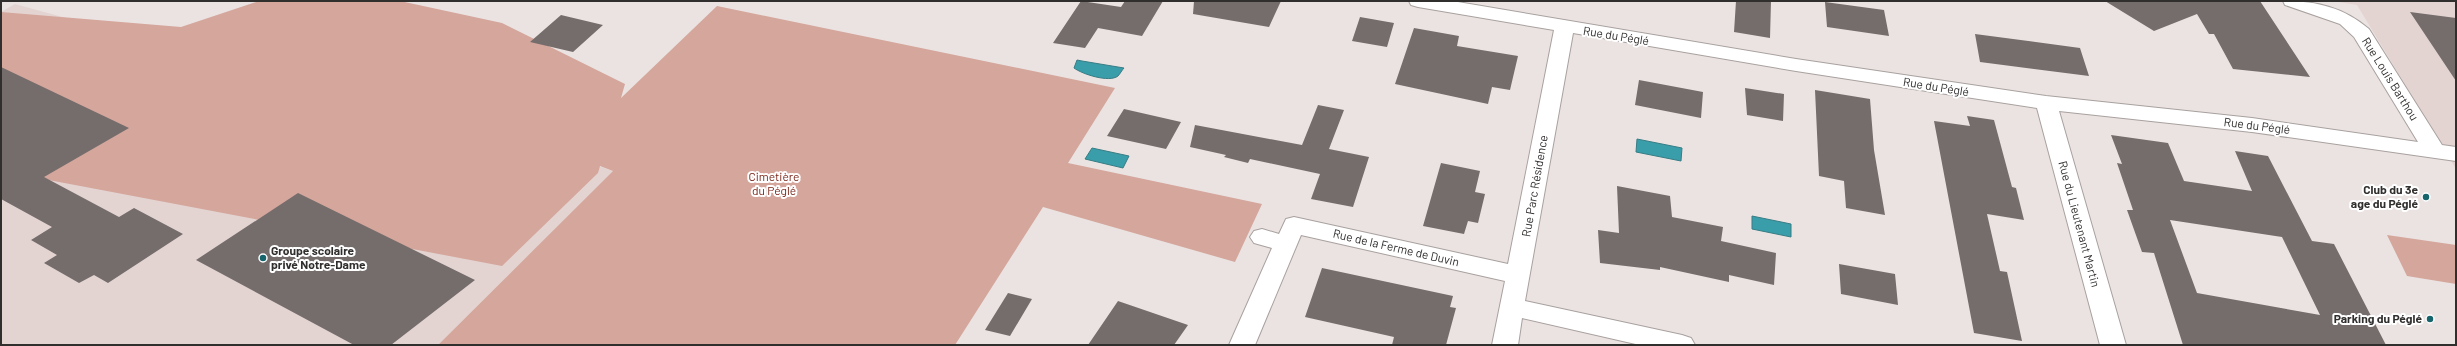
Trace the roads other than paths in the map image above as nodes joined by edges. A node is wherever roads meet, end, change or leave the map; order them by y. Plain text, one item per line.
1 (1418, 1) edge
2 (2292, 1) edge
3 (1564, 27) junction
4 (2046, 104) junction
5 (2435, 151) junction
6 (2456, 154) edge
7 (1262, 237) dead end
8 (1285, 244) junction
9 (1518, 275) junction
10 (1513, 307) junction
11 (1242, 345) edge
12 (1505, 345) edge
13 (1682, 345) edge
14 (2113, 345) edge

1 - 3 street, Rue du Péglé
2 - 5 street, Rue Louis Barthou
3 - 4 street, Rue du Péglé
3 - 9 street, Rue Parc Résidence
4 - 5 street, Rue du Péglé
4 - 14 street, Rue du Lieutenant Martin
5 - 6 street, Rue du Péglé
7 - 8 street
8 - 9 street, Rue de la Ferme de Duvin
8 - 11 street, Rue de la Ferme de Duvin
9 - 10 street, Rue Parc Résidence
10 - 12 street, Rue Parc Résidence
10 - 13 street

